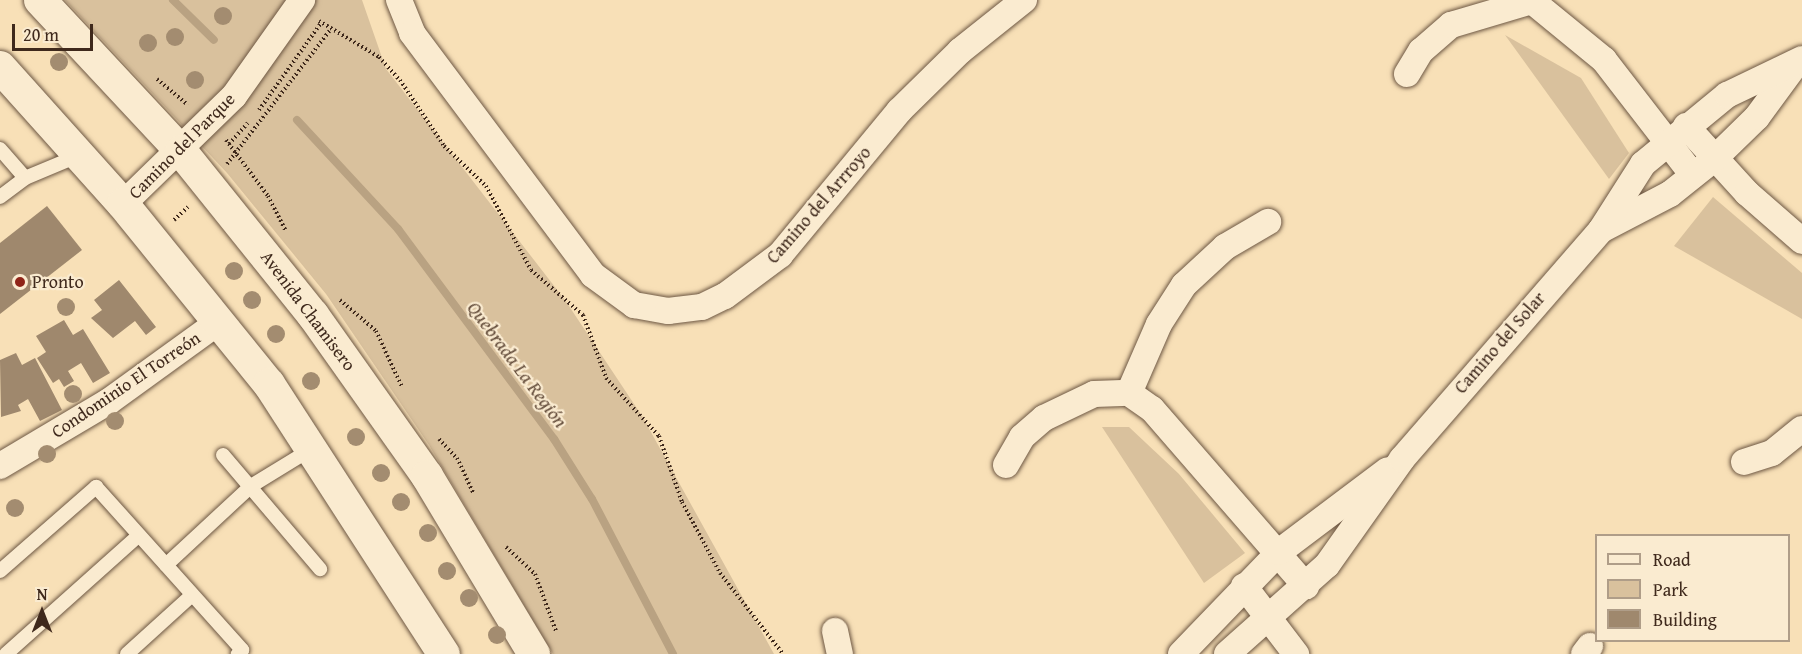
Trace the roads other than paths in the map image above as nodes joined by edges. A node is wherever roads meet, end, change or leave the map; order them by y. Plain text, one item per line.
1 (40, 0) edge
2 (302, 0) edge
3 (399, 0) edge
4 (1024, 0) edge
5 (1532, 0) edge
6 (1799, 62) edge
7 (0, 67) edge
8 (1407, 74) dead end
9 (1677, 134) junction
10 (0, 149) edge
11 (181, 151) junction
12 (81, 154) junction
13 (1714, 159) junction
14 (1694, 175) junction
15 (25, 178) junction
16 (0, 197) edge
17 (123, 204) junction
18 (1268, 222) dead end
19 (1601, 230) junction
20 (1802, 241) edge
21 (220, 321) junction
22 (1128, 393) junction
23 (1802, 429) edge
24 (313, 448) junction
25 (223, 454) dead end
26 (1402, 459) junction
27 (1744, 462) dead end
28 (1006, 465) dead end
29 (0, 466) edge
30 (251, 486) junction
31 (139, 535) junction
32 (1279, 552) junction
33 (166, 565) junction
34 (320, 569) dead end
35 (0, 571) edge
36 (1244, 586) junction
37 (1306, 586) junction
38 (192, 595) junction
39 (1270, 621) junction
40 (6, 654) edge
41 (127, 654) edge
42 (238, 654) edge
43 (444, 654) edge
44 (534, 654) edge
45 (1181, 654) edge
46 (1227, 654) edge
47 (1296, 654) edge

1 - 11 street, Avenida Chamisero
2 - 11 street, Camino del Parque
3 - 4 street, Camino del Arrroyo
5 - 8 street
5 - 9 street
6 - 9 street, Camino del Solar
6 - 13 street, Camino del Solar
7 - 12 street
9 - 13 street
9 - 14 street
9 - 19 street, Camino del Solar
10 - 15 lane
11 - 17 street, Camino del Parque
11 - 44 street, Avenida Chamisero
12 - 15 lane
12 - 17 street
13 - 14 street, Camino del Solar
13 - 20 street
14 - 19 street, Camino del Solar
15 - 16 lane
17 - 21 street
18 - 22 street
19 - 26 street, Camino del Solar
21 - 24 street
21 - 29 street, Condominio El Torreón
22 - 28 street
22 - 32 street
23 - 27 street
24 - 30 lane
24 - 43 street
25 - 30 lane
26 - 32 street, Camino del Solar
26 - 37 street, Camino del Solar
30 - 33 lane
30 - 34 lane
31 - 33 lane
31 - 35 lane
31 - 40 lane
32 - 36 street, Camino del Solar
32 - 37 street
33 - 38 lane
36 - 39 street
36 - 45 street, Camino del Solar
37 - 39 street, Camino del Solar
38 - 41 lane
38 - 42 lane
39 - 46 street, Camino del Solar
39 - 47 street

